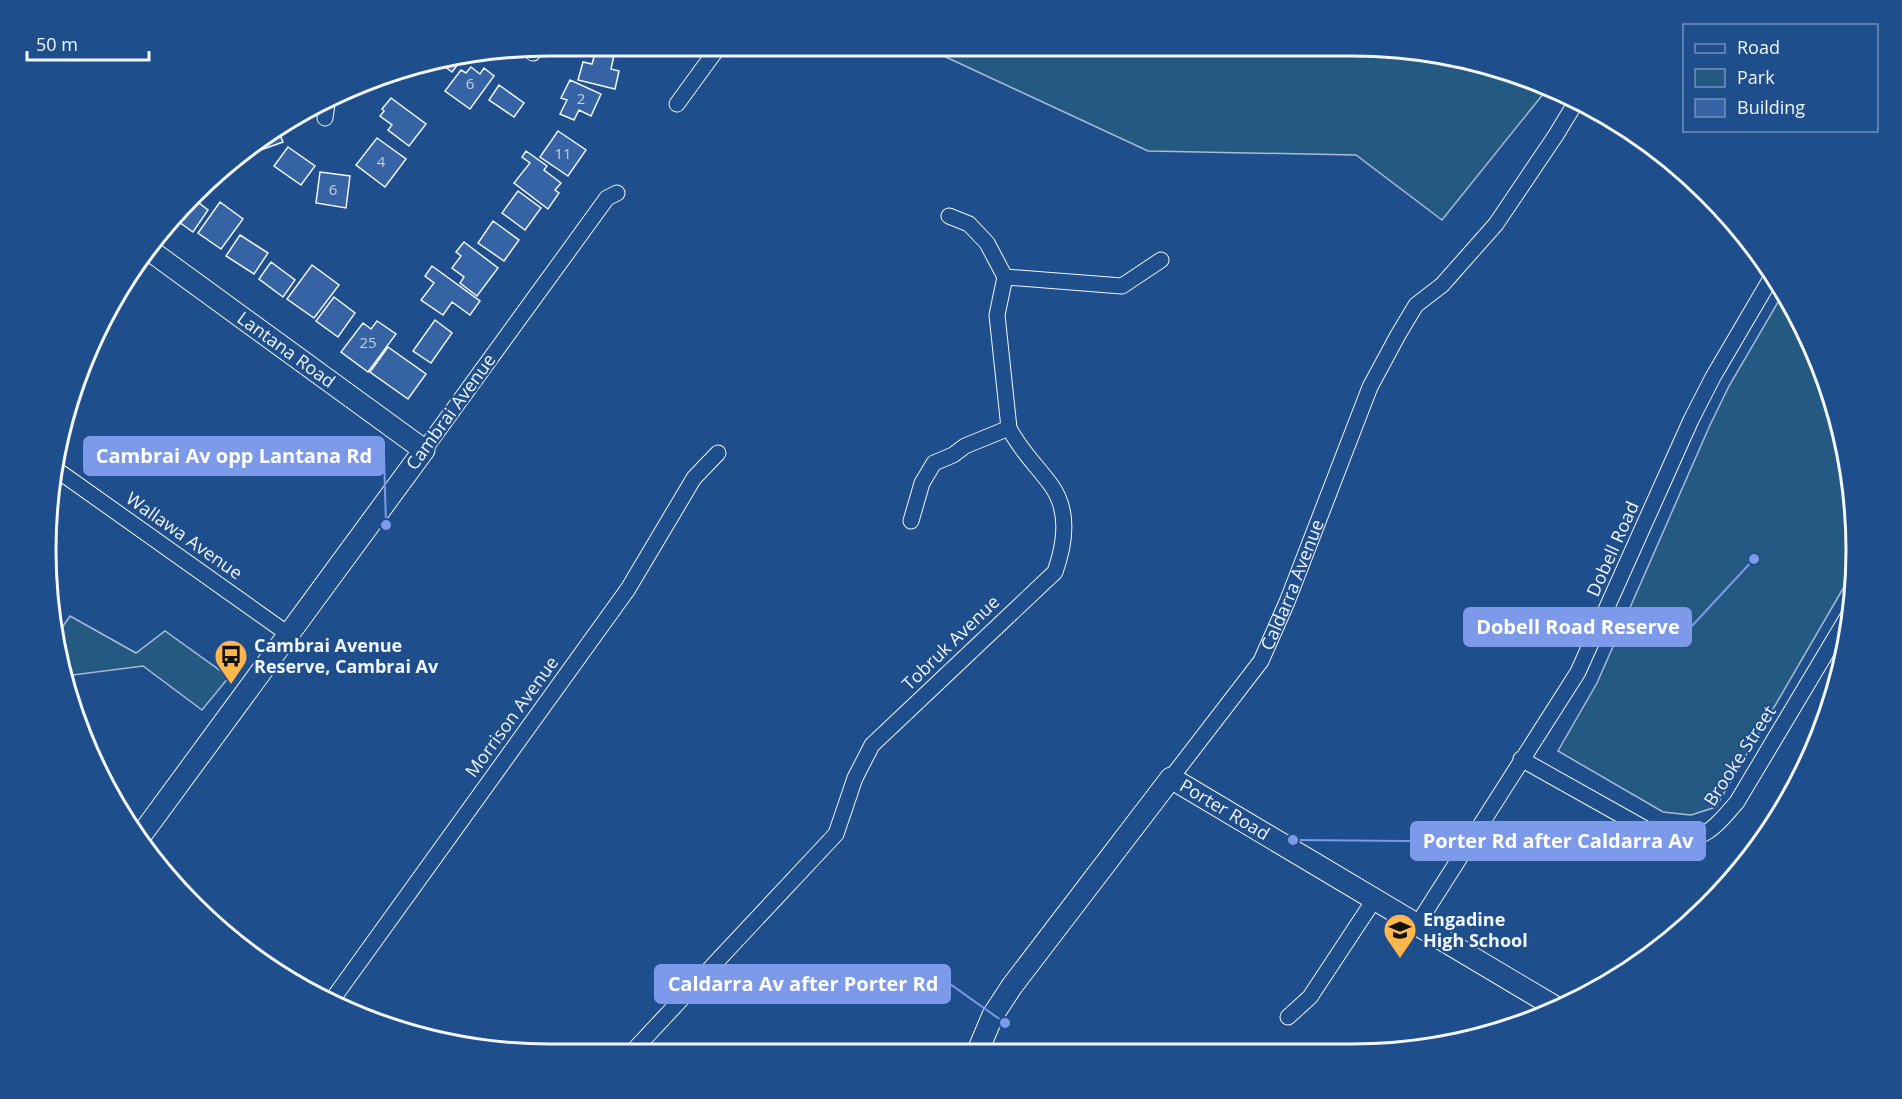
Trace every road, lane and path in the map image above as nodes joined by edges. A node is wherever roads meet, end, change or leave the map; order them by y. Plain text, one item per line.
1 (712, 56) edge
2 (677, 104) dead end
3 (1572, 107) edge
4 (617, 193) dead end
5 (949, 216) dead end
6 (155, 254) edge
7 (1161, 260) dead end
8 (1005, 277) junction
9 (1768, 283) edge
10 (1009, 428) junction
11 (424, 450) junction
12 (718, 453) dead end
13 (62, 473) edge
14 (911, 521) dead end
15 (1839, 630) edge
16 (288, 634) junction
17 (1521, 759) junction
18 (1171, 778) junction
19 (144, 831) edge
20 (1374, 900) junction
21 (1417, 925) junction
22 (336, 995) edge
23 (1549, 1003) edge
24 (1288, 1017) dead end
25 (639, 1044) edge
26 (981, 1044) edge

1 - 2 street
3 - 18 street, Caldarra Avenue
4 - 11 street, Cambrai Avenue
5 - 8 street
6 - 11 street, Lantana Road
7 - 8 street
8 - 10 street, Tobruk Avenue
9 - 17 street, Dobell Road
10 - 14 street
10 - 25 street, Tobruk Avenue
11 - 16 street, Cambrai Avenue
12 - 22 street, Morrison Avenue
13 - 16 street, Wallawa Avenue
15 - 17 street, Brooke Street
16 - 19 street, Cambrai Avenue
17 - 21 street, Dobell Road
18 - 20 street, Porter Road
18 - 26 street, Caldarra Avenue
20 - 21 street, Porter Road
20 - 24 street
21 - 23 street, Porter Road

